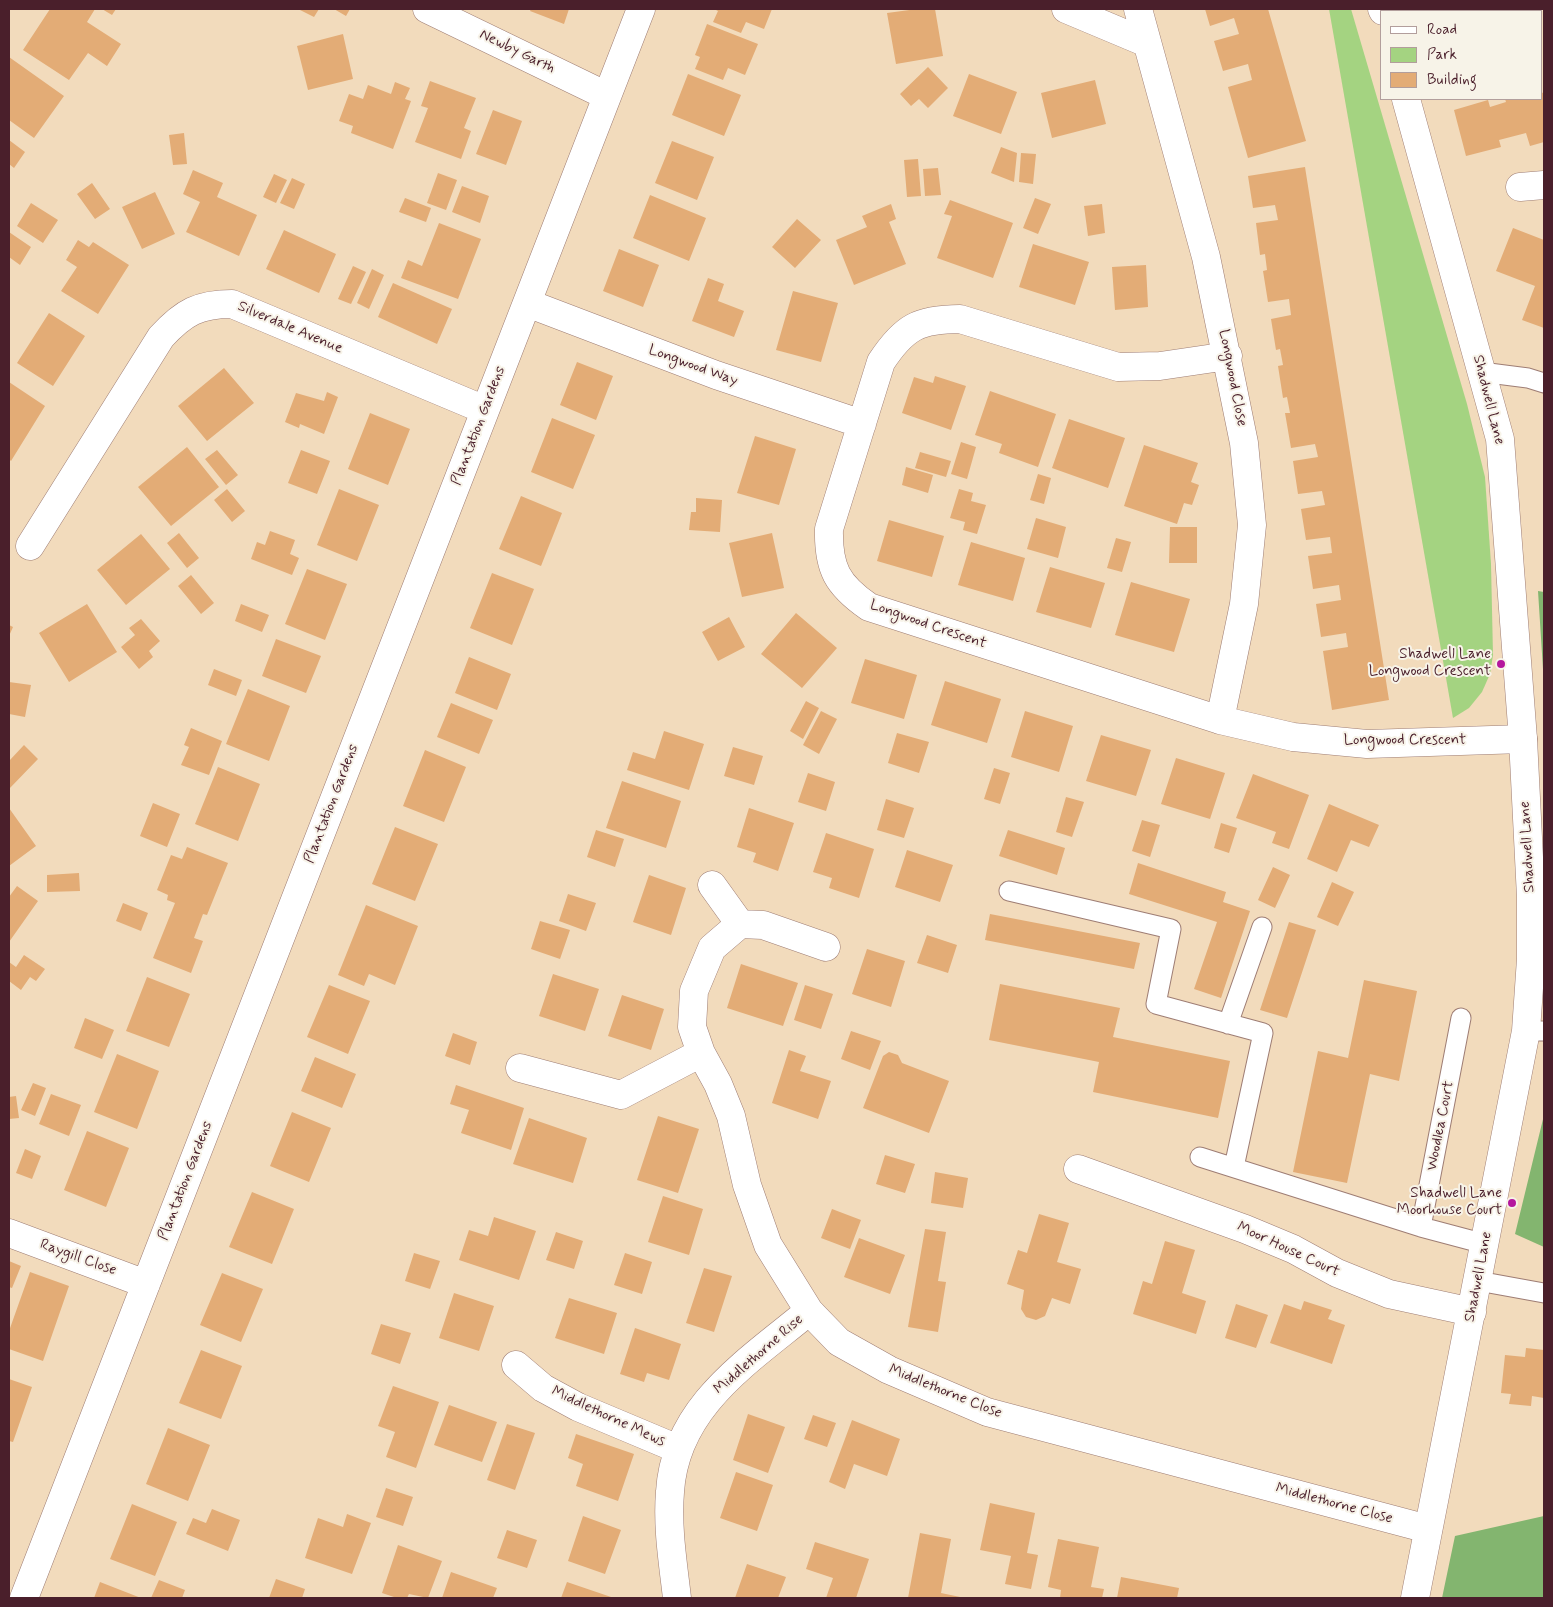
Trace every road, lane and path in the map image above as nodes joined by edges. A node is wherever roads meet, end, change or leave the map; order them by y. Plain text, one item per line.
1 (427, 9) edge
2 (641, 9) edge
3 (1066, 9) edge
4 (1138, 9) edge
5 (1147, 43) junction
6 (607, 96) junction
7 (1406, 100) edge
8 (526, 303) junction
9 (1228, 356) junction
10 (1481, 372) junction
11 (1544, 383) edge
12 (485, 410) junction
13 (862, 424) junction
14 (30, 546) dead end
15 (1220, 720) junction
16 (1523, 739) junction
17 (712, 885) dead end
18 (1009, 891) dead end
19 (740, 924) junction
20 (1262, 927) dead end
21 (826, 946) dead end
22 (1462, 1018) dead end
23 (1228, 1024) junction
24 (1535, 1031) edge
25 (701, 1053) junction
26 (520, 1068) dead end
27 (1200, 1157) dead end
28 (1234, 1168) junction
29 (1078, 1169) dead end
30 (1422, 1227) junction
31 (9, 1233) edge
32 (1485, 1244) junction
33 (1478, 1280) junction
34 (146, 1284) junction
35 (1544, 1293) edge
36 (809, 1312) junction
37 (1472, 1312) junction
38 (516, 1365) dead end
39 (678, 1449) junction
40 (1428, 1529) junction
41 (24, 1598) edge
42 (677, 1598) edge
43 (1416, 1598) edge

1 - 6 street, Newby Garth
2 - 6 street, Plantation Gardens
3 - 5 street
4 - 5 street, Longwood Close
5 - 9 street, Longwood Close
6 - 8 street, Plantation Gardens
7 - 10 street, Shadwell Lane
8 - 12 street, Plantation Gardens
8 - 13 street, Longwood Way
9 - 13 street, Longwood Crescent
9 - 15 street, Longwood Close
10 - 11 lane
10 - 16 street, Shadwell Lane
12 - 14 street, Silverdale Avenue
12 - 34 street, Plantation Gardens
13 - 15 street, Longwood Crescent
15 - 16 street, Longwood Crescent
16 - 24 street, Shadwell Lane
17 - 19 street
18 - 23 lane
19 - 21 street
19 - 25 street, Middlethorne Close
20 - 23 lane
22 - 30 lane, Woodlea Court
23 - 28 lane
24 - 32 street, Shadwell Lane
25 - 26 street
25 - 36 street, Middlethorne Close
27 - 28 lane
28 - 30 lane
29 - 37 street, Moor House Court
30 - 32 lane
31 - 34 street, Raygill Close
32 - 33 street, Shadwell Lane
33 - 35 lane
33 - 37 street, Shadwell Lane
34 - 41 street, Plantation Gardens
36 - 39 street, Middlethorne Rise
36 - 40 street, Middlethorne Close
37 - 40 street, Shadwell Lane
38 - 39 street, Middlethorne Mews
39 - 42 street, Middlethorne Rise
40 - 43 street, Shadwell Lane

